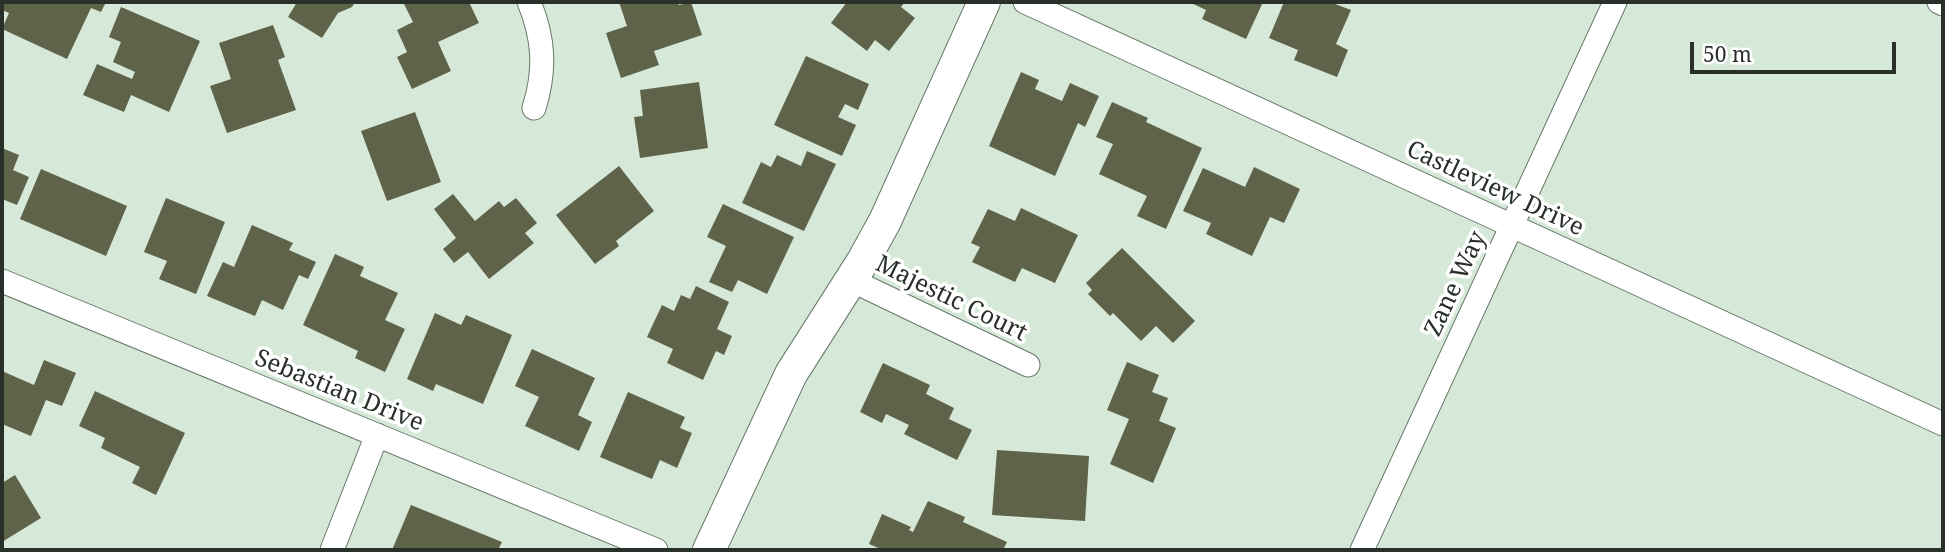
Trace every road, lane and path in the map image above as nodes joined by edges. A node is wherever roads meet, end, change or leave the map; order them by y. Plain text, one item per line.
1 (529, 2) edge
2 (984, 2) edge
3 (1025, 2) edge
4 (1615, 2) edge
5 (534, 108) dead end
6 (1512, 226) junction
7 (851, 280) junction
8 (2, 281) edge
9 (1028, 365) dead end
10 (1943, 424) edge
11 (377, 435) junction
12 (332, 550) edge
13 (656, 550) edge
14 (709, 550) edge
15 (1362, 550) edge

1 - 5 street
2 - 7 street
3 - 6 street, Castleview Drive
4 - 6 street, Zane Way
6 - 10 street, Castleview Drive
6 - 15 street, Zane Way
7 - 9 street, Majestic Court
7 - 14 street
8 - 11 street, Sebastian Drive
11 - 12 street
11 - 13 street, Sebastian Drive

